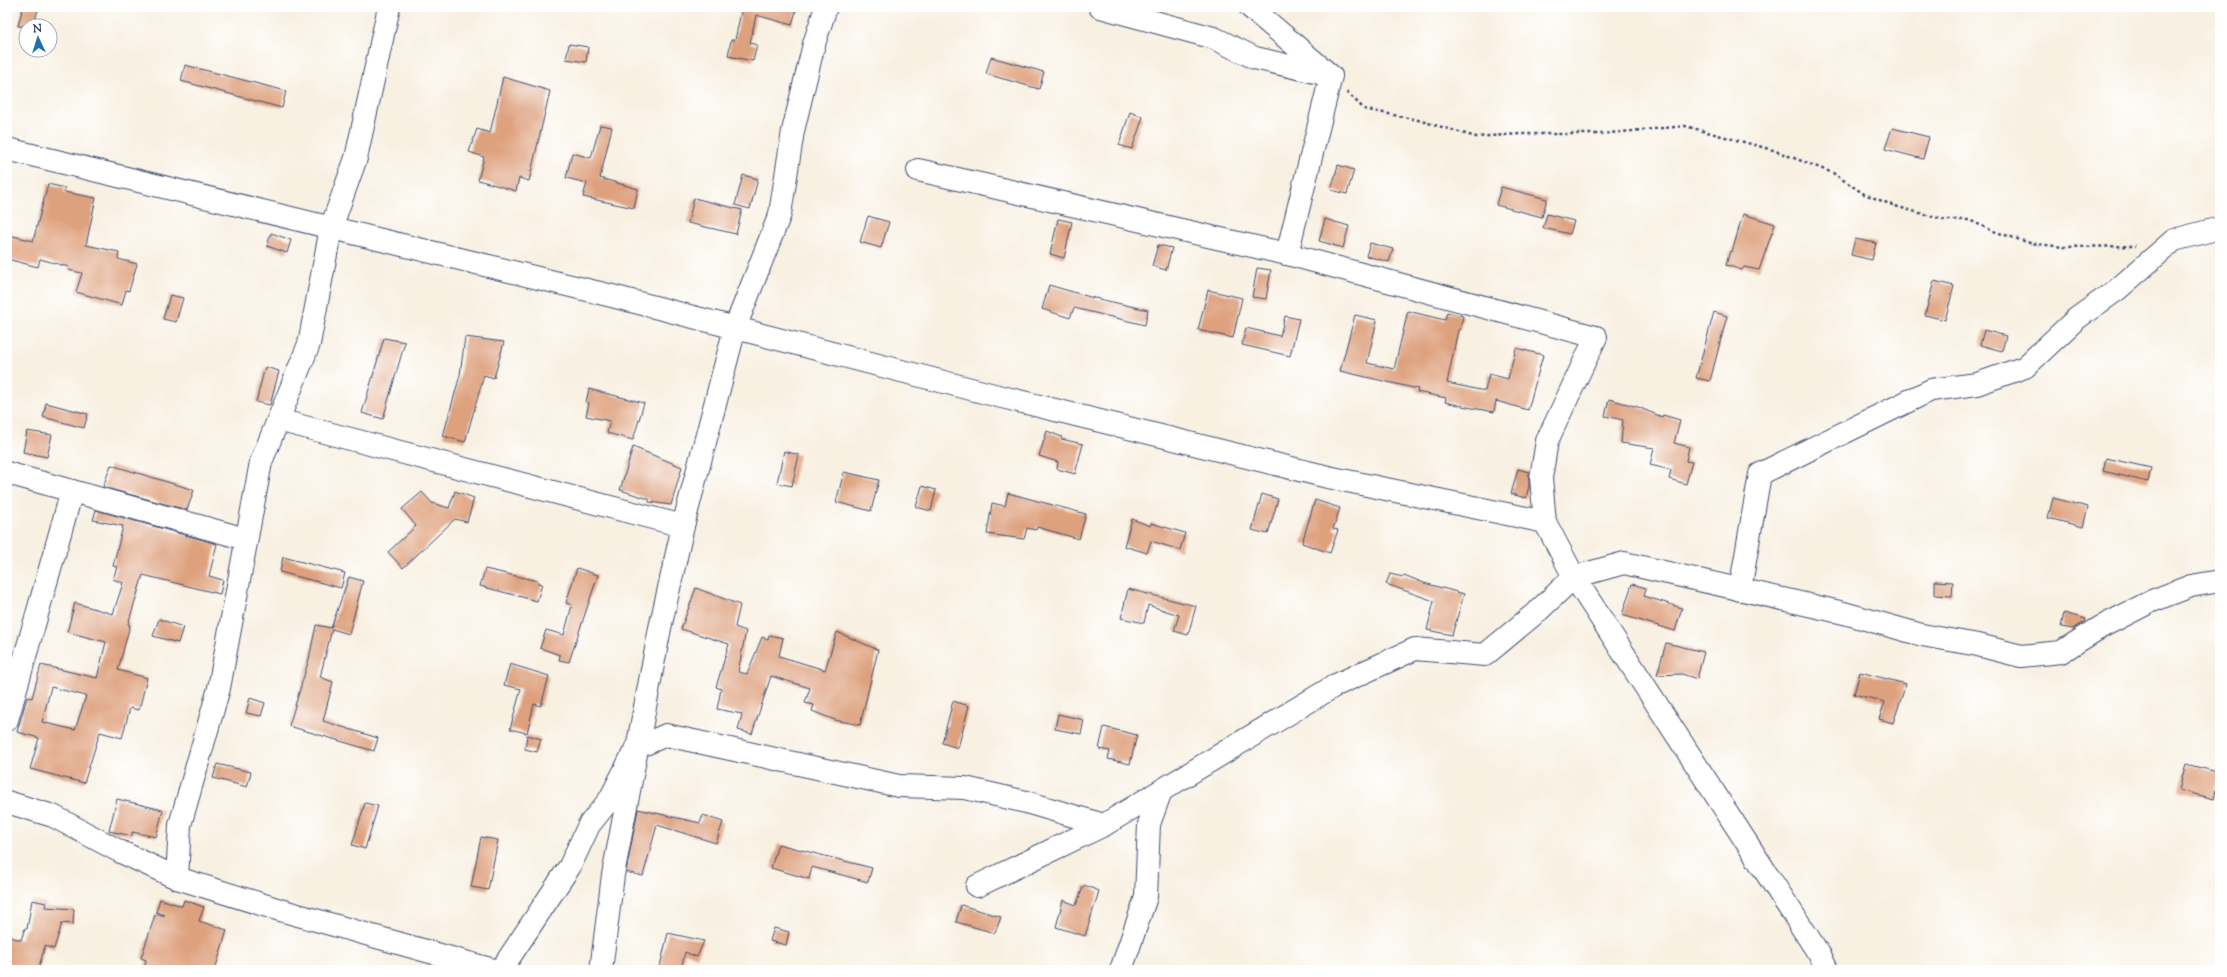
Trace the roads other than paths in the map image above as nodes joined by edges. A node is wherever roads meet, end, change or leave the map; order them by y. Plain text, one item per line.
1 (389, 7) edge
2 (826, 7) edge
3 (1100, 7) edge
4 (1250, 7) edge
5 (1331, 76) junction
6 (7, 149) edge
7 (918, 170) dead end
8 (331, 228) junction
9 (2220, 228) edge
10 (1287, 254) junction
11 (735, 328) junction
12 (278, 420) junction
13 (7, 473) edge
14 (72, 491) junction
15 (1545, 522) junction
16 (683, 526) junction
17 (246, 539) junction
18 (1574, 577) junction
19 (2220, 581) edge
20 (1740, 590) junction
21 (7, 720) edge
22 (636, 748) junction
23 (1161, 791) junction
24 (7, 802) edge
25 (1104, 825) junction
26 (177, 878) junction
27 (977, 886) dead end
28 (494, 970) edge
29 (501, 970) edge
30 (601, 970) edge
31 (1121, 970) edge
32 (1827, 970) edge

1 - 8 street
2 - 11 street
3 - 5 street
4 - 5 street
5 - 10 street
6 - 8 street
7 - 10 street
8 - 11 street
8 - 12 street
9 - 20 street
10 - 15 street
11 - 15 street
11 - 16 street
12 - 16 street
12 - 17 street
13 - 14 street
14 - 17 street
14 - 21 street
15 - 18 street
16 - 22 street
17 - 26 street
18 - 20 street
18 - 23 street
18 - 32 street
19 - 20 street
22 - 25 street
22 - 29 street
22 - 30 street
23 - 25 street
23 - 31 street
24 - 26 street
25 - 27 street
26 - 28 street

